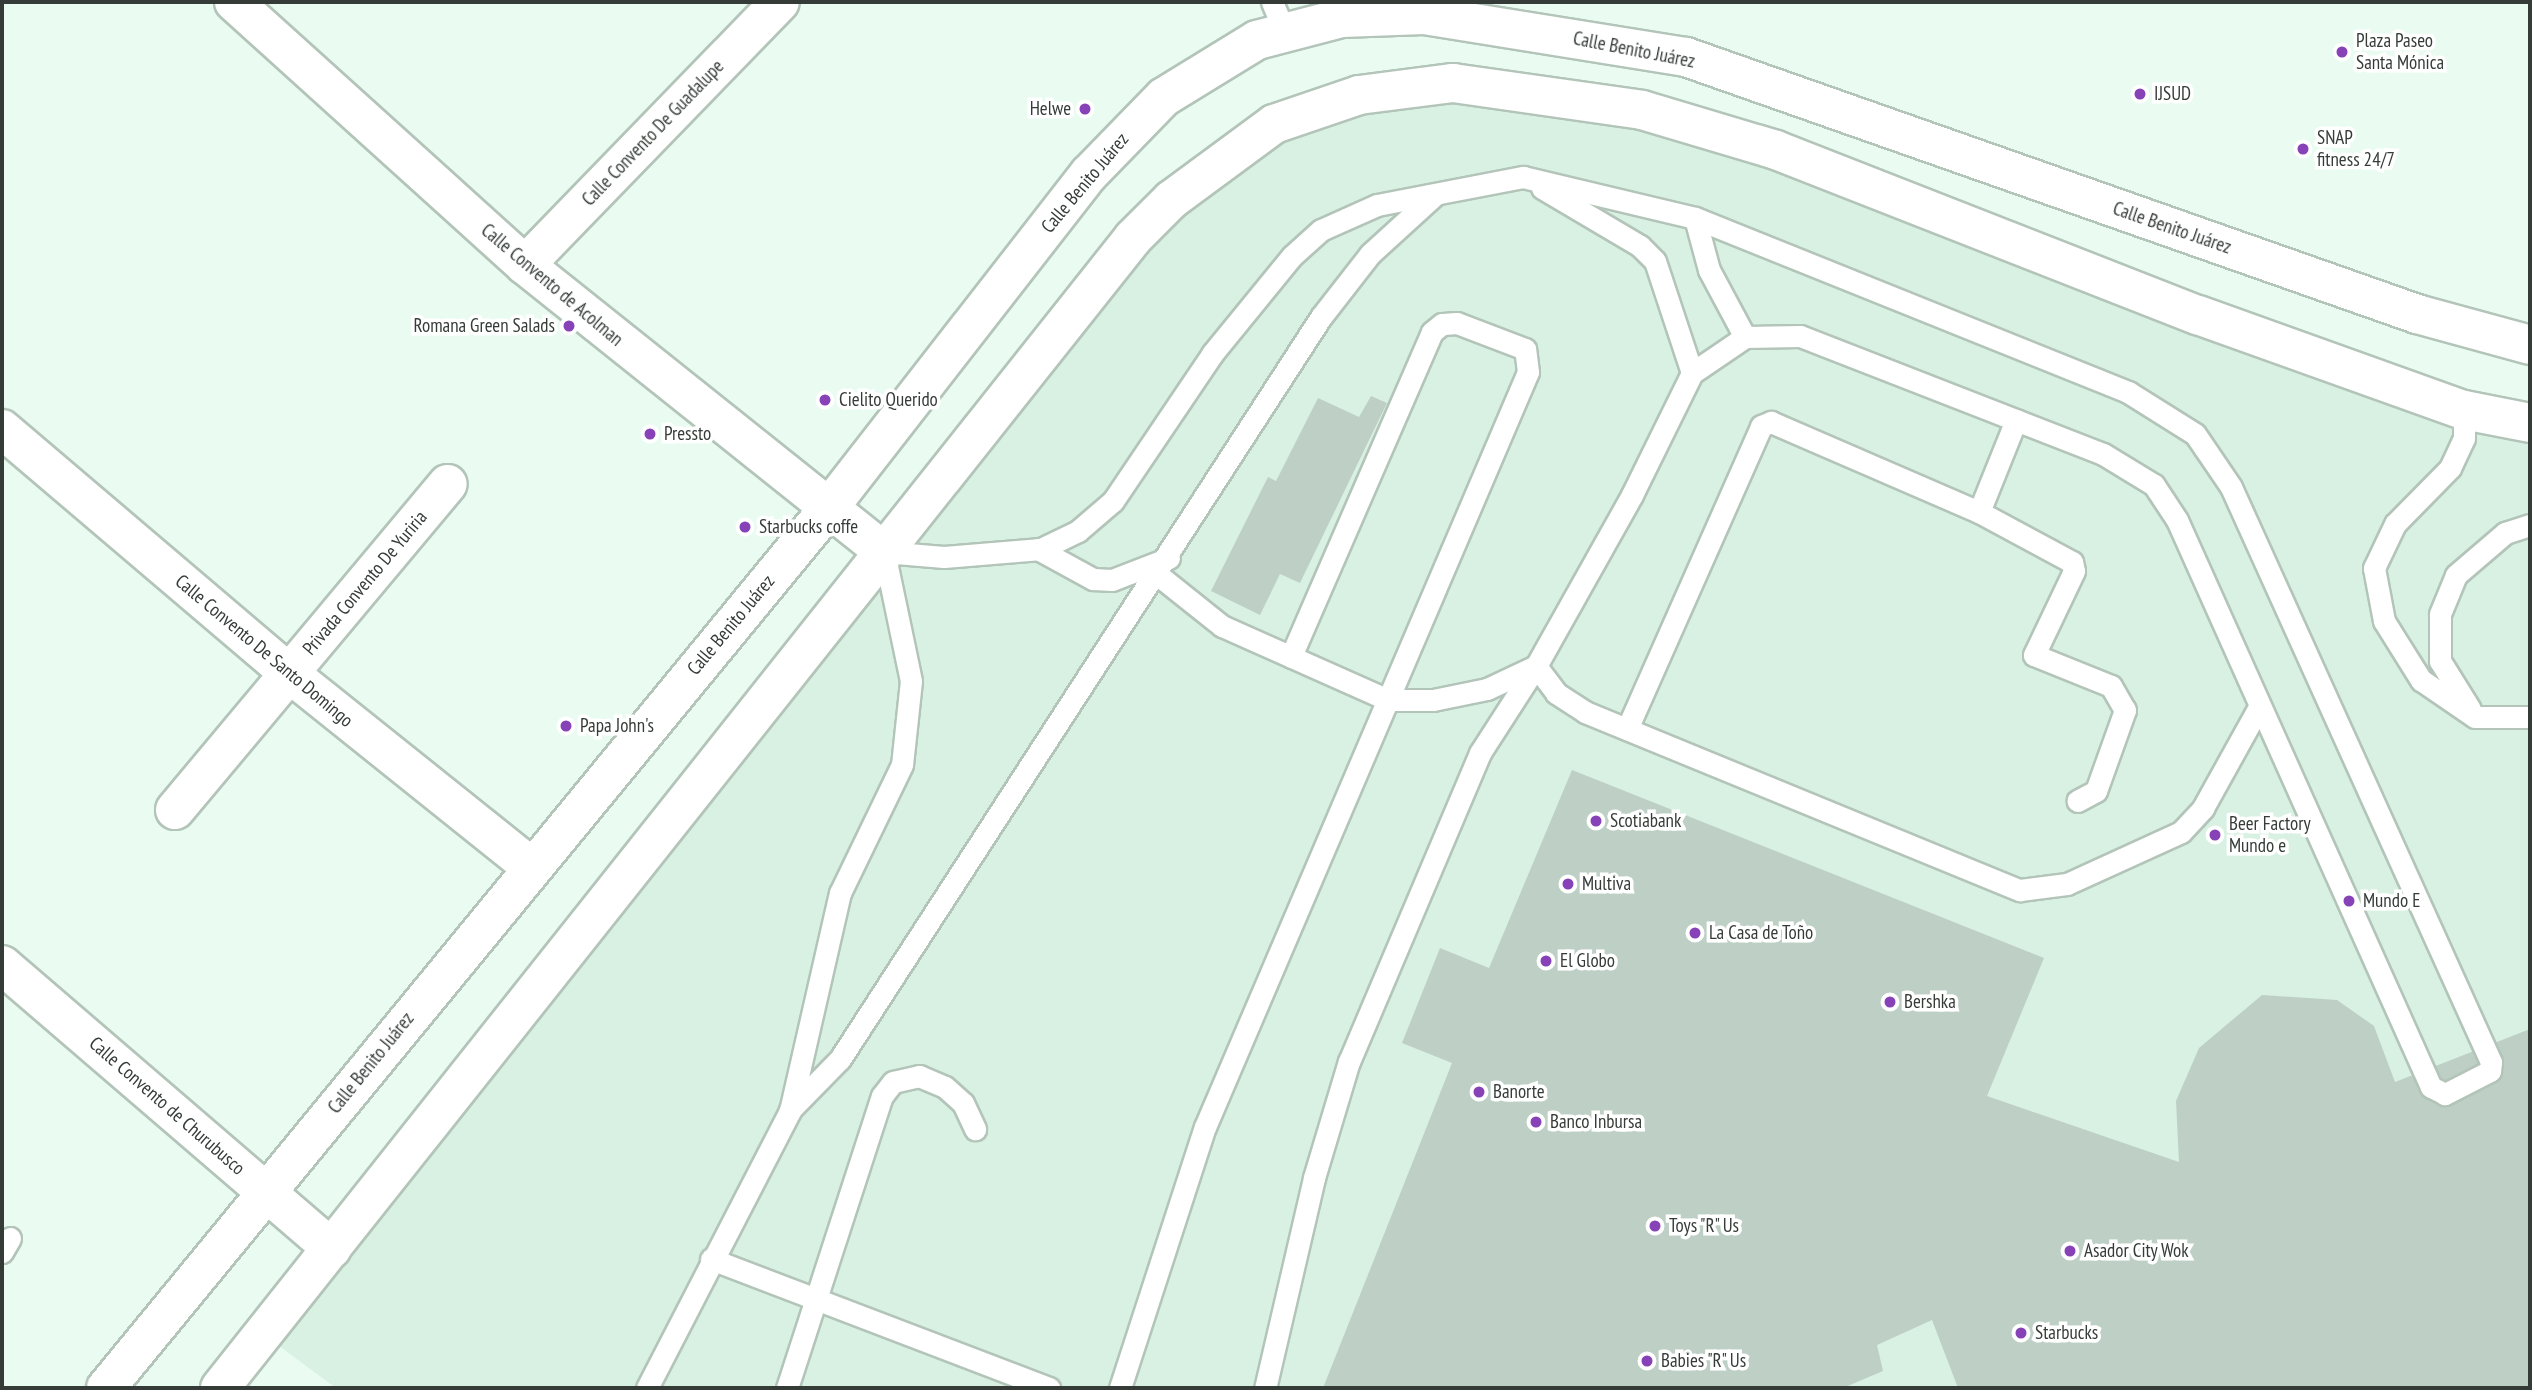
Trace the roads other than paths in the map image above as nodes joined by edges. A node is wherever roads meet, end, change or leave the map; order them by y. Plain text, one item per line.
1 (234, 2) edge
2 (780, 2) edge
3 (1397, 10) edge
4 (1278, 17) edge
5 (1523, 177) junction
6 (1436, 194) junction
7 (1695, 218) junction
8 (525, 265) junction
9 (1745, 337) junction
10 (2530, 345) edge
11 (1692, 373) junction
12 (2464, 410) junction
13 (2016, 420) junction
14 (2530, 423) edge
15 (2, 429) edge
16 (448, 484) dead end
17 (828, 509) junction
18 (1979, 512) junction
19 (2530, 525) edge
20 (1038, 549) junction
21 (884, 552) junction
22 (1163, 567) junction
23 (1291, 657) junction
24 (1536, 666) junction
25 (289, 673) junction
26 (1388, 699) junction
27 (2259, 707) junction
28 (2475, 717) junction
29 (2530, 717) edge
30 (1627, 729) junction
31 (2077, 801) dead end
32 (176, 810) dead end
33 (530, 866) junction
34 (2, 965) edge
35 (790, 1111) junction
36 (975, 1129) dead end
37 (267, 1192) junction
38 (331, 1249) junction
39 (711, 1259) junction
40 (814, 1300) junction
41 (106, 1388) edge
42 (220, 1388) edge
43 (647, 1388) edge
44 (787, 1388) edge
45 (1049, 1388) edge
46 (1120, 1388) edge
47 (1265, 1388) edge

1 - 8 main road, Calle Convento de Acolman
2 - 8 main road, Calle Convento De Guadalupe
3 - 4 main road, Calle Benito Juárez
3 - 10 main road, Calle Benito Juárez
4 - 17 main road, Calle Benito Juárez
5 - 6 lane
5 - 7 lane
5 - 11 lane
6 - 20 lane
6 - 22 lane
7 - 9 lane
7 - 27 lane
8 - 17 main road, Calle Convento de Acolman
9 - 11 lane
9 - 13 lane
11 - 24 lane
12 - 14 main road
12 - 21 main road
12 - 28 lane
13 - 18 lane
13 - 27 lane
15 - 25 main road, Calle Convento De Santo Domingo
16 - 25 main road, Privada Convento De Yuriria
17 - 21 main road, Calle Convento de Acolman
17 - 33 main road, Calle Benito Juárez
18 - 30 lane
18 - 31 lane
19 - 28 lane
20 - 21 lane
20 - 22 lane
21 - 35 lane
21 - 38 main road
22 - 23 lane
22 - 35 lane
23 - 26 lane
23 - 26 lane
24 - 26 lane
24 - 30 lane
24 - 47 lane
25 - 32 main road, Privada Convento De Yuriria
25 - 33 main road, Calle Convento De Santo Domingo
26 - 46 lane
27 - 30 lane
28 - 29 lane
33 - 37 main road, Calle Benito Juárez
34 - 37 main road, Calle Convento de Churubusco
35 - 39 lane
36 - 40 lane
37 - 38 main road, Calle Convento de Churubusco
37 - 41 main road, Calle Benito Juárez
38 - 42 main road
39 - 40 lane
39 - 43 lane
40 - 44 lane
40 - 45 lane

